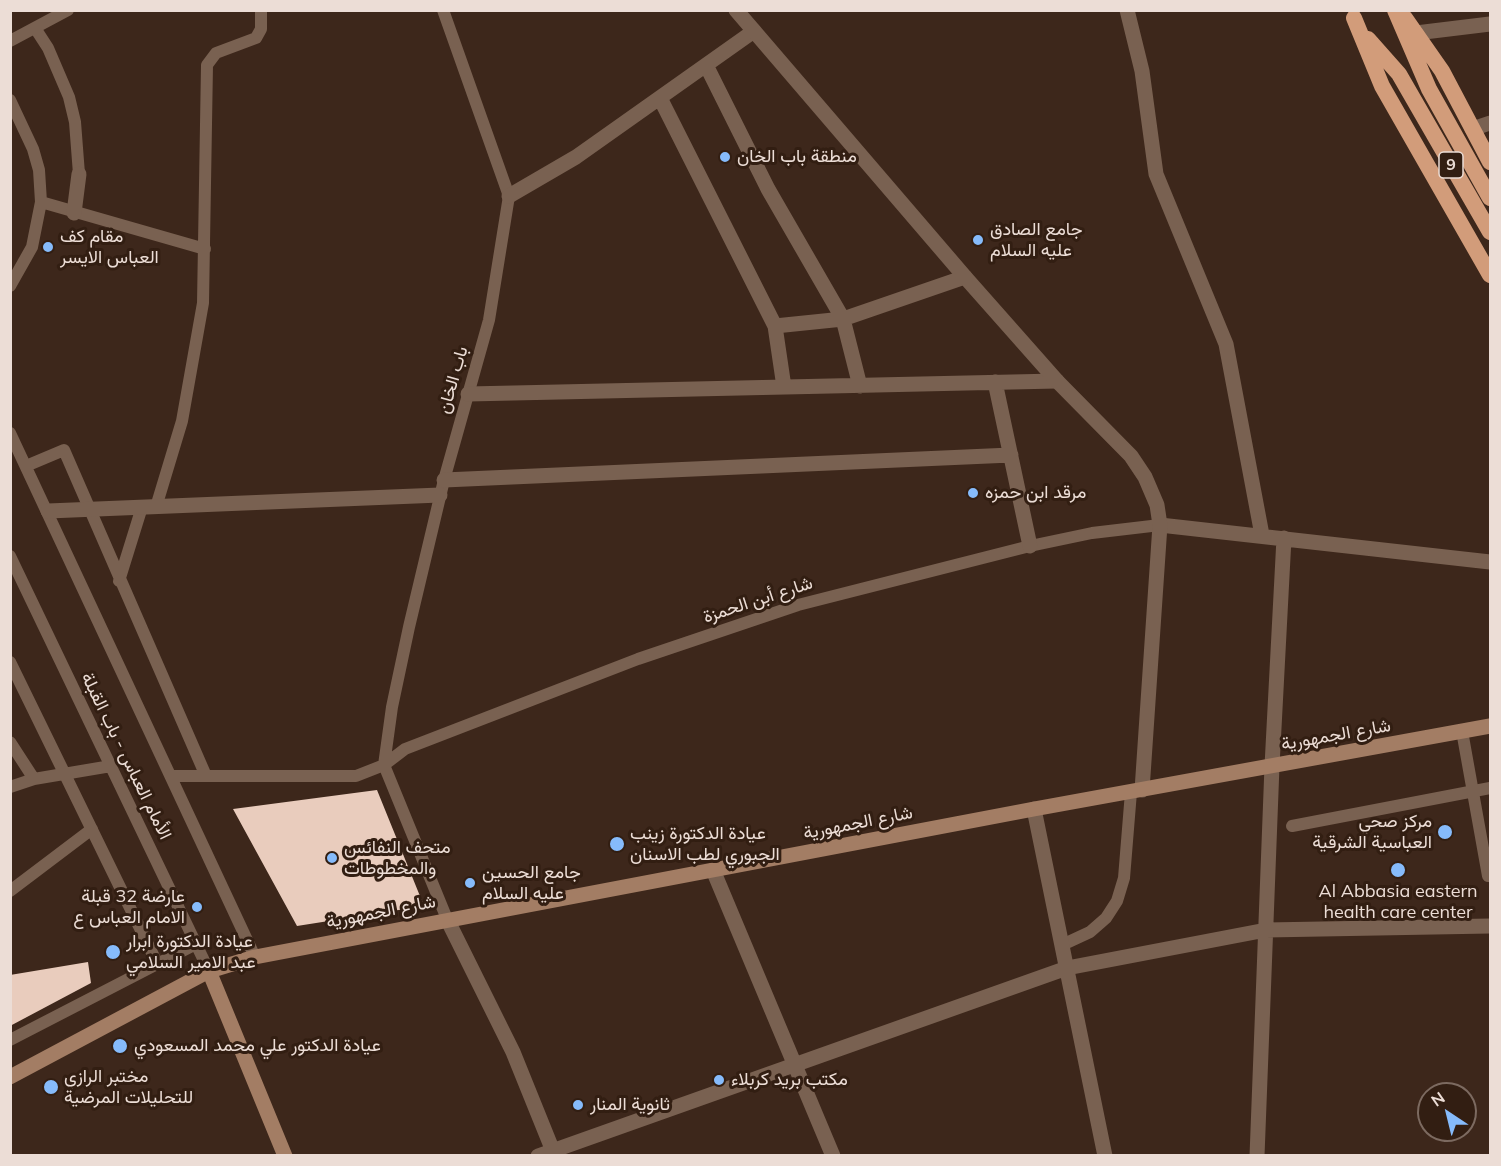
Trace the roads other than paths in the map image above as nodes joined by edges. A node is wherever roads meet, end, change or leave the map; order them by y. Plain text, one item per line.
1 (68, 10) edge
2 (261, 10) edge
3 (442, 10) edge
4 (736, 10) edge
5 (1398, 10) edge
6 (1131, 11) edge
7 (1351, 14) edge
8 (1491, 24) edge
9 (34, 28) junction
10 (754, 32) junction
11 (1416, 33) junction
12 (10, 41) edge
13 (706, 65) junction
14 (660, 98) junction
15 (10, 100) edge
16 (1491, 123) edge
17 (1472, 129) junction
18 (1491, 162) edge
19 (79, 174) joint
20 (509, 196) junction
21 (1491, 198) edge
22 (41, 202) junction
23 (74, 213) junction
24 (1491, 232) edge
25 (205, 249) junction
26 (1491, 275) edge
27 (965, 277) junction
28 (10, 286) edge
29 (843, 319) junction
30 (775, 326) junction
31 (1057, 381) junction
32 (995, 382) junction
33 (860, 386) junction
34 (784, 387) junction
35 (468, 394) junction
36 (10, 433) edge
37 (1011, 455) junction
38 (26, 466) junction
39 (442, 488) junction
40 (149, 507) junction
41 (89, 510) junction
42 (48, 511) junction
43 (1160, 525) junction
44 (1262, 535) junction
45 (1284, 538) junction
46 (1030, 546) junction
47 (10, 556) edge
48 (1491, 562) edge
49 (119, 581) junction
50 (10, 662) edge
51 (1491, 726) edge
52 (1462, 731) junction
53 (10, 742) edge
54 (384, 765) junction
55 (111, 766) junction
56 (1272, 766) junction
57 (65, 773) junction
58 (171, 776) junction
59 (206, 776) junction
60 (34, 779) junction
61 (10, 787) edge
62 (1491, 788) edge
63 (1136, 791) junction
64 (1473, 791) junction
65 (1034, 809) junction
66 (1292, 826) dead end
67 (92, 830) junction
68 (713, 870) junction
69 (1488, 876) dead end
70 (10, 891) edge
71 (447, 919) junction
72 (1491, 926) edge
73 (1266, 930) junction
74 (196, 944) junction
75 (1062, 945) junction
76 (255, 957) junction
77 (158, 965) junction
78 (1067, 968) junction
79 (209, 971) junction
80 (10, 1040) edge
81 (793, 1065) junction
82 (10, 1077) edge
83 (554, 1153) edge
84 (285, 1155) edge
85 (538, 1155) edge
86 (833, 1155) edge
87 (1105, 1155) edge
88 (1257, 1155) edge

1 - 9 street
2 - 25 street
3 - 20 street, باب الخان
4 - 10 street
5 - 11 highway
5 - 21 highway, 9
6 - 44 street
7 - 24 highway, 9
7 - 26 highway
8 - 11 street
9 - 12 street
9 - 19 street
10 - 13 street
10 - 27 street
11 - 17 highway
13 - 14 street
13 - 29 street
14 - 20 street
14 - 30 street
15 - 22 street
16 - 17 street
17 - 18 highway
19 - 23 street
20 - 35 street, باب الخان
22 - 23 street
22 - 28 street
23 - 25 street
25 - 40 street
27 - 29 street
27 - 31 street
29 - 30 street
29 - 33 street
30 - 34 street
31 - 32 street
31 - 43 street
32 - 33 street
32 - 37 street
33 - 34 street
34 - 35 street
35 - 39 street, باب الخان
36 - 38 street
37 - 39 street
37 - 46 street
38 - 41 street
38 - 42 street
39 - 40 street
39 - 54 street, باب الخان
40 - 41 street
40 - 49 street
41 - 42 street
41 - 49 street
42 - 58 street
43 - 44 street
43 - 46 street, شارع أبن الحمزة
43 - 63 street
44 - 45 street
45 - 48 street
45 - 56 street
46 - 54 street, شارع أبن الحمزة
47 - 55 street, الأمام العباس - باب القبلة
49 - 59 street
50 - 57 street
51 - 52 main road, شارع الجمهورية
52 - 56 main road, شارع الجمهورية
52 - 64 street
53 - 60 street
54 - 59 street, شارع أبن الحمزة
54 - 71 street
55 - 57 street
55 - 74 street, الأمام العباس - باب القبلة
56 - 63 main road, شارع الجمهورية
56 - 73 street
57 - 60 street
57 - 67 street
58 - 59 street, شارع أبن الحمزة
58 - 76 street
60 - 61 street
62 - 64 street
63 - 65 main road, شارع الجمهورية
63 - 75 street
64 - 66 street
64 - 69 street
65 - 68 main road, شارع الجمهورية
65 - 75 street
67 - 70 street
67 - 77 street
68 - 71 main road, شارع الجمهورية
68 - 81 street
71 - 76 main road, شارع الجمهورية
71 - 83 street
72 - 73 street
73 - 78 street
73 - 88 street
74 - 77 street
74 - 79 street, الأمام العباس - باب القبلة
75 - 78 street
76 - 79 main road, شارع الجمهورية
77 - 80 street
78 - 81 street
78 - 87 street
79 - 82 main road, شارع الجمهورية
79 - 84 main road
81 - 83 street
81 - 86 street
83 - 85 street

